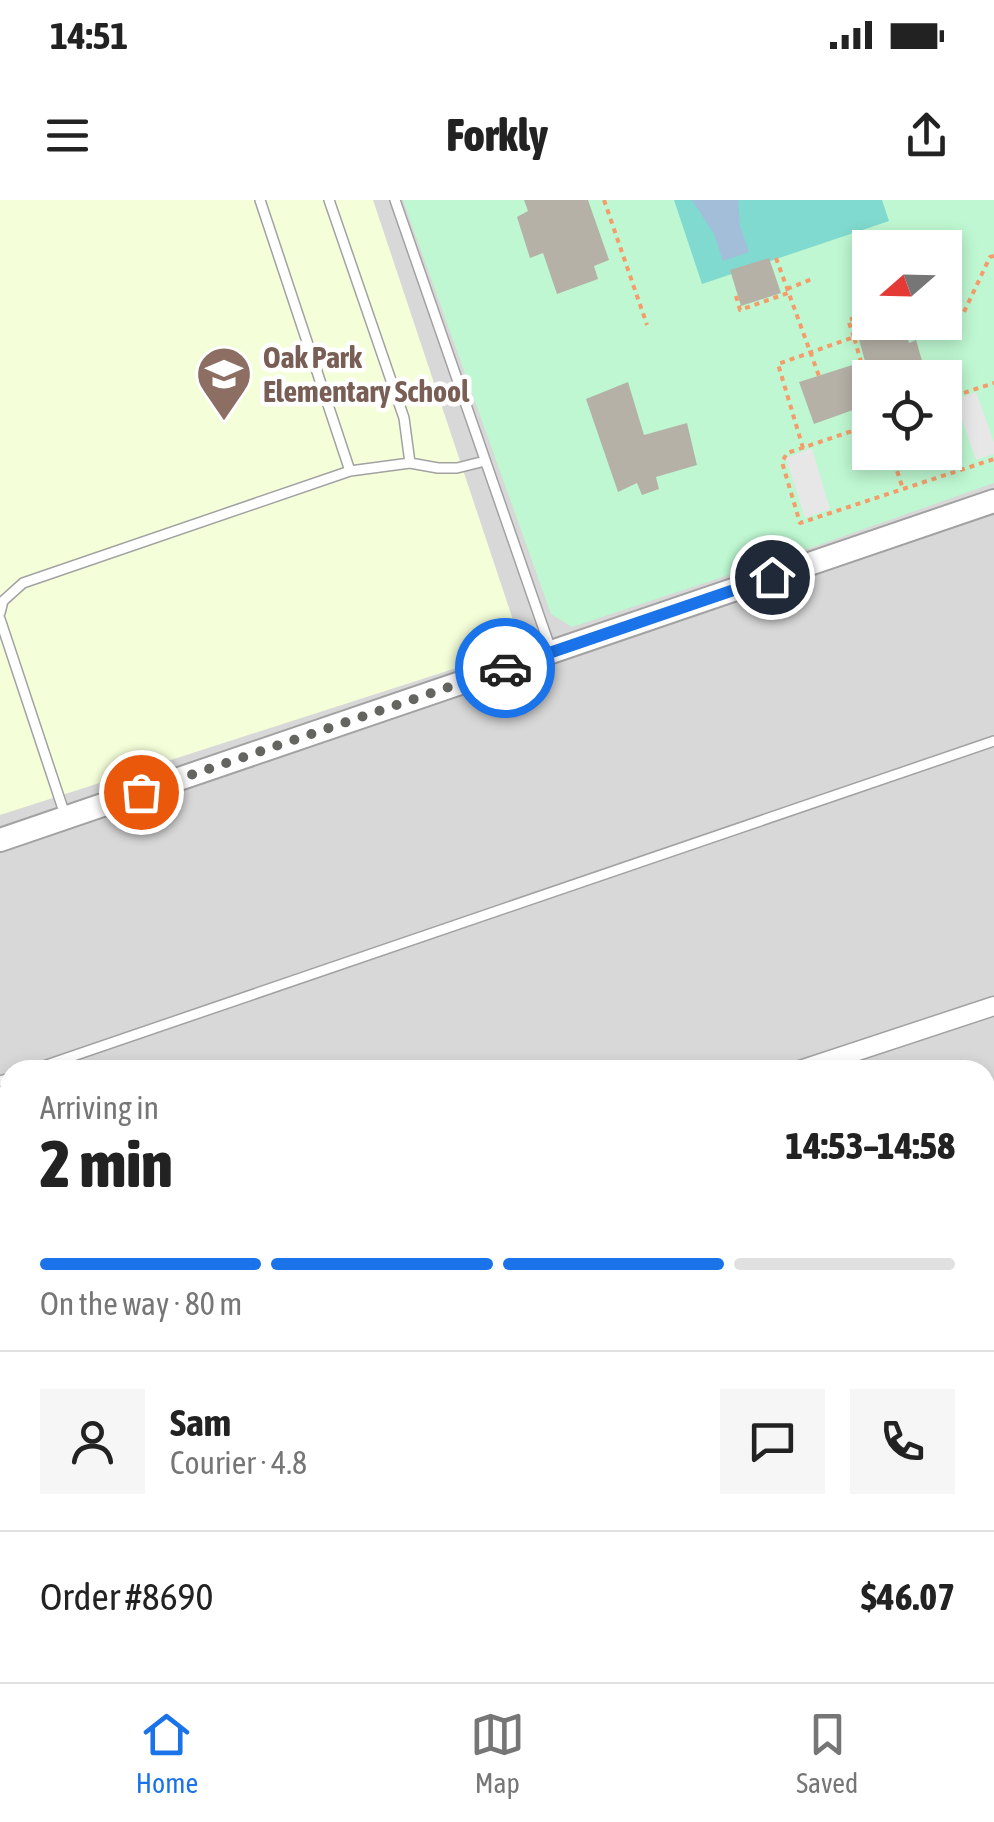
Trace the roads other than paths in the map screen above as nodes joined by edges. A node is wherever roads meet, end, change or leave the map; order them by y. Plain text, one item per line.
1 (260, 200) edge
2 (329, 200) edge
3 (395, 200) edge
4 (485, 461) junction
5 (410, 463) junction
6 (350, 472) junction
7 (994, 502) edge
8 (0, 616) edge
9 (552, 652) junction
10 (994, 741) edge
11 (66, 817) junction
12 (0, 840) edge
13 (994, 1006) edge
14 (61, 1060) edge
15 (830, 1060) edge

1 - 6 lane
2 - 5 lane
3 - 4 lane
4 - 5 lane
4 - 9 lane
5 - 6 lane
6 - 8 lane
7 - 9 street
8 - 11 lane
9 - 11 street
10 - 14 lane
11 - 12 street
13 - 15 street

